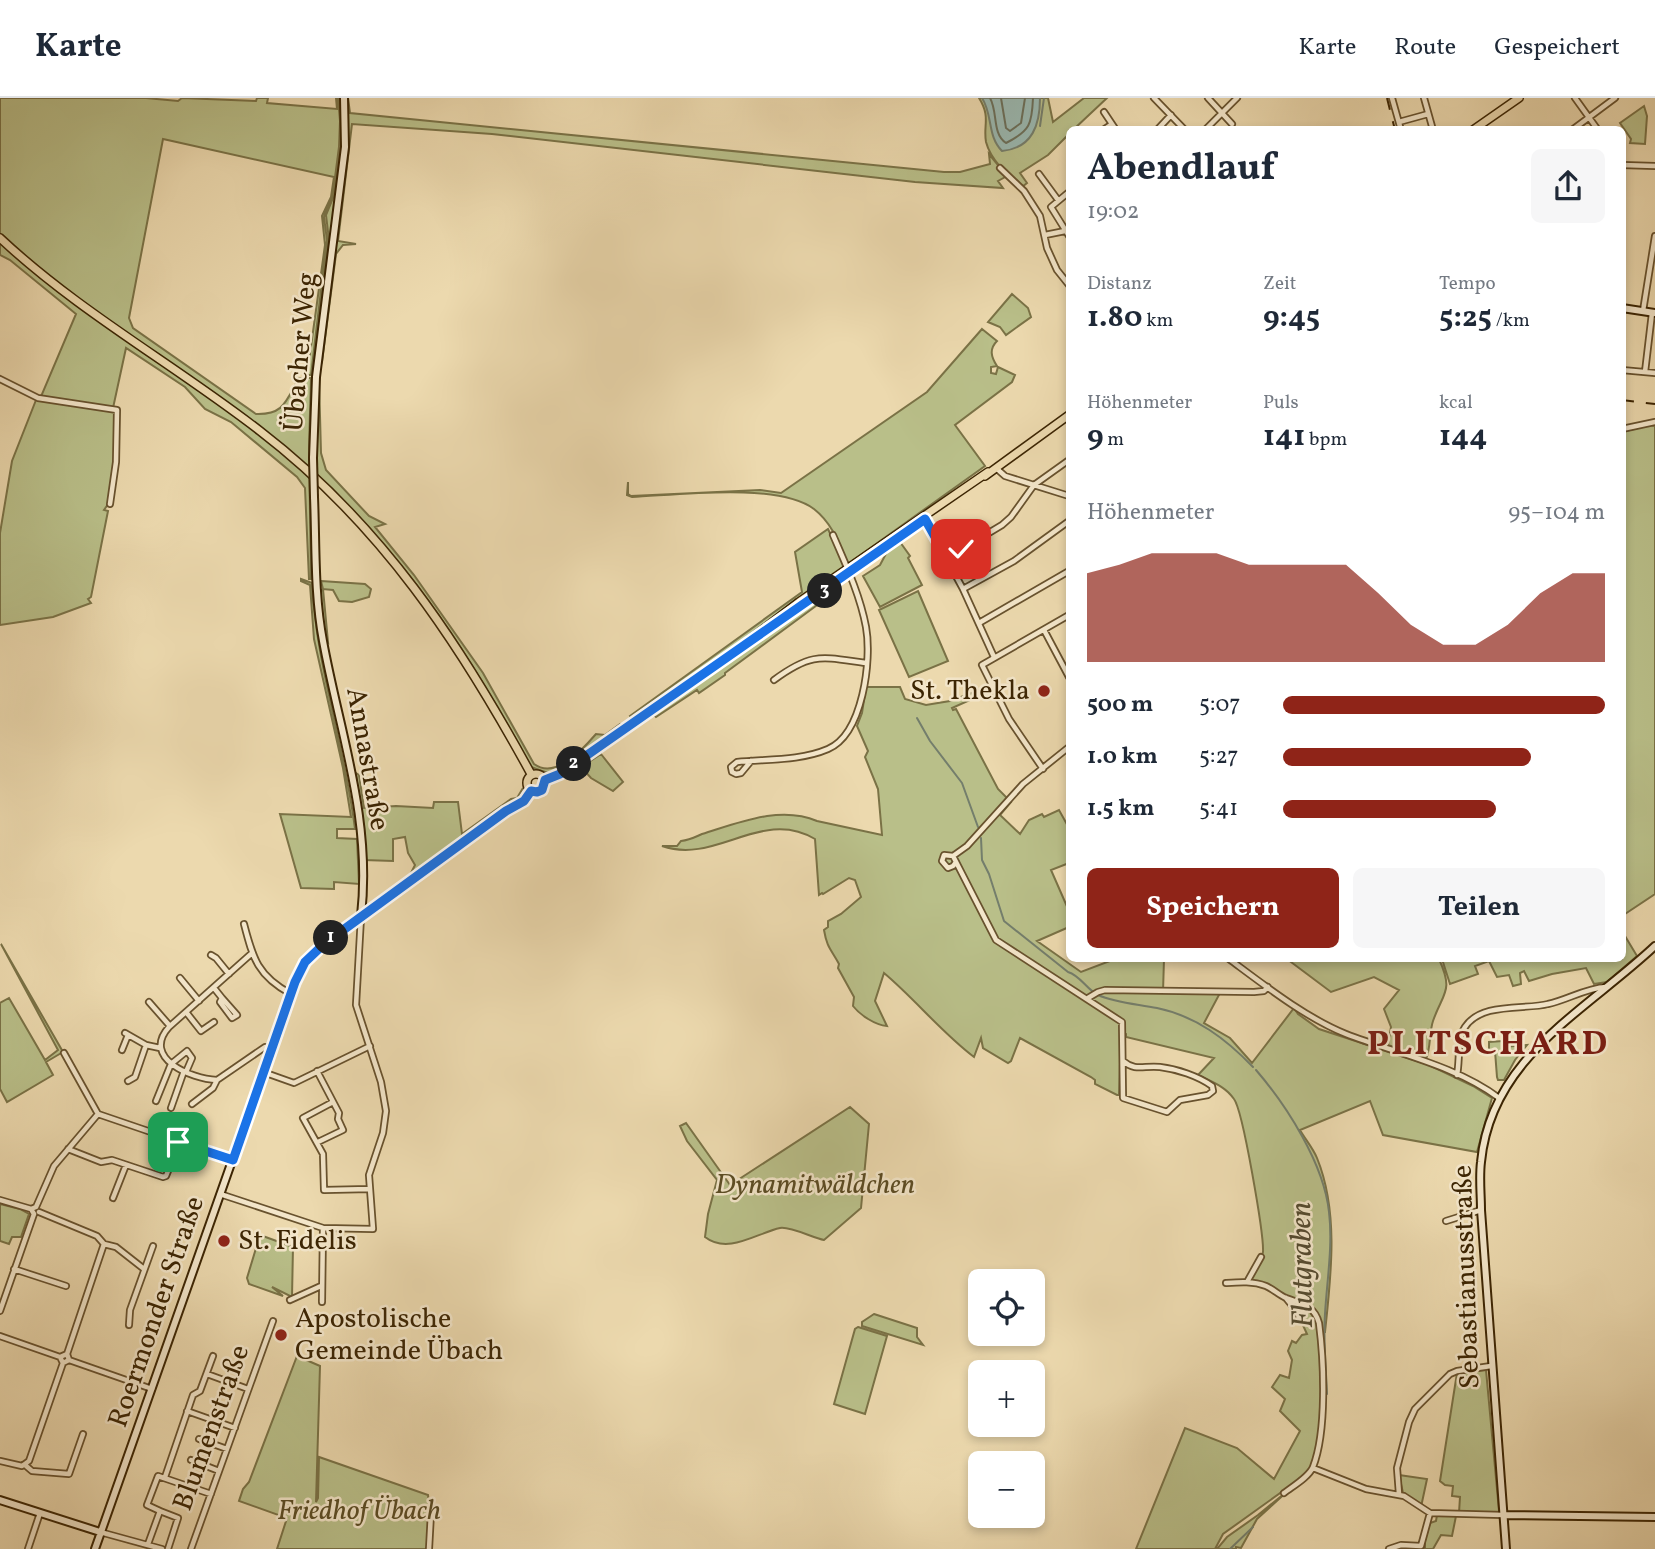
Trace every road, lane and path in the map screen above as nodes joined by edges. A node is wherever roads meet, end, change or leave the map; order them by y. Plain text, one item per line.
1 (344, 98) edge
2 (1154, 98) edge
3 (1208, 98) edge
4 (1237, 98) edge
5 (1392, 98) edge
6 (1424, 98) edge
7 (1519, 98) edge
8 (1575, 98) edge
9 (1615, 98) edge
10 (1104, 112) dead end
11 (1222, 113) junction
12 (1428, 114) junction
13 (1172, 115) junction
14 (1589, 117) junction
15 (1399, 122) junction
16 (1112, 124) joint
17 (1232, 124) dead end
18 (1109, 126) edge
19 (1161, 126) edge
20 (1182, 126) edge
21 (1209, 126) edge
22 (1400, 126) edge
23 (1432, 126) edge
24 (1479, 126) edge
25 (1577, 126) edge
26 (1595, 126) edge
27 (1626, 164) edge
28 (1655, 166) edge
29 (1000, 168) dead end
30 (1039, 174) dead end
31 (1066, 194) edge
32 (1058, 200) junction
33 (1065, 231) joint
34 (1045, 235) junction
35 (1655, 236) edge
36 (0, 238) edge
37 (1654, 253) edge
38 (1066, 281) edge
39 (1626, 309) edge
40 (1643, 312) junction
41 (1653, 313) edge
42 (1626, 370) edge
43 (1646, 372) junction
44 (1655, 373) edge
45 (0, 379) edge
46 (1066, 417) edge
47 (1655, 422) edge
48 (1626, 428) edge
49 (1066, 462) edge
50 (991, 469) junction
51 (1034, 485) junction
52 (1066, 495) edge
53 (110, 503) dead end
54 (924, 517) junction
55 (1066, 523) edge
56 (833, 535) dead end
57 (947, 558) junction
58 (849, 571) junction
59 (1066, 573) edge
60 (963, 589) junction
61 (319, 611) joint
62 (1066, 617) edge
63 (979, 623) junction
64 (1044, 630) junction
65 (994, 657) junction
66 (866, 663) junction
67 (1066, 666) edge
68 (774, 680) dead end
69 (1066, 750) edge
70 (751, 761) dead end
71 (1043, 769) junction
72 (531, 774) junction
73 (545, 780) junction
74 (531, 791) junction
75 (361, 916) junction
76 (244, 924) dead end
77 (1655, 946) edge
78 (251, 954) junction
79 (211, 955) dead end
80 (1237, 962) edge
81 (229, 974) junction
82 (180, 978) dead end
83 (1269, 986) junction
84 (1607, 987) junction
85 (214, 988) junction
86 (291, 995) junction
87 (1090, 996) junction
88 (222, 998) dead end
89 (199, 1001) junction
90 (149, 1002) dead end
91 (186, 1013) junction
92 (214, 1022) dead end
93 (170, 1026) junction
94 (146, 1045) junction
95 (370, 1046) junction
96 (160, 1048) junction
97 (272, 1049) junction
98 (122, 1050) dead end
99 (64, 1053) dead end
100 (1123, 1061) junction
101 (171, 1064) junction
102 (317, 1071) junction
103 (185, 1072) junction
104 (263, 1073) junction
105 (1457, 1075) junction
106 (216, 1080) junction
107 (128, 1081) dead end
108 (1499, 1098) junction
109 (156, 1101) dead end
110 (333, 1102) junction
111 (192, 1104) dead end
112 (171, 1108) dead end
113 (98, 1114) junction
114 (318, 1143) junction
115 (68, 1149) junction
116 (233, 1160) junction
117 (172, 1161) dead end
118 (125, 1165) junction
119 (370, 1189) junction
120 (220, 1194) junction
121 (113, 1198) dead end
122 (0, 1200) edge
123 (1481, 1210) junction
124 (35, 1211) junction
125 (1446, 1221) dead end
126 (323, 1228) junction
127 (104, 1244) junction
128 (153, 1246) dead end
129 (1261, 1257) dead end
130 (14, 1269) junction
131 (144, 1269) junction
132 (1247, 1282) junction
133 (1226, 1283) dead end
134 (66, 1286) dead end
135 (321, 1286) junction
136 (1286, 1298) junction
137 (290, 1300) dead end
138 (322, 1303) dead end
139 (0, 1311) edge
140 (1299, 1320) dead end
141 (273, 1321) dead end
142 (129, 1325) dead end
143 (0, 1336) edge
144 (213, 1356) dead end
145 (60, 1357) junction
146 (68, 1357) junction
147 (63, 1363) junction
148 (1491, 1367) junction
149 (207, 1374) junction
150 (152, 1389) junction
151 (248, 1390) junction
152 (187, 1411) junction
153 (235, 1428) junction
154 (83, 1434) dead end
155 (199, 1439) dead end
156 (227, 1449) junction
157 (191, 1460) dead end
158 (0, 1461) edge
159 (25, 1465) junction
160 (1313, 1468) junction
161 (219, 1471) junction
162 (165, 1477) junction
163 (1284, 1493) dead end
164 (211, 1494) junction
165 (1399, 1494) junction
166 (0, 1500) edge
167 (160, 1511) junction
168 (40, 1512) junction
169 (431, 1513) dead end
170 (1430, 1513) junction
171 (1504, 1515) junction
172 (1655, 1517) edge
173 (100, 1532) junction
174 (144, 1545) edge
175 (1422, 1548) edge
176 (28, 1549) edge
177 (94, 1549) edge
178 (162, 1549) edge
179 (168, 1549) edge
180 (191, 1549) edge
181 (429, 1549) edge
182 (1389, 1549) edge
183 (1506, 1549) edge

1 - 61 main road, Übacher Weg, bridge
2 - 13 street
3 - 11 street
4 - 11 street
5 - 15 street
6 - 12 street
7 - 24 main road
8 - 14 street
9 - 14 street
10 - 16 street
11 - 17 street
11 - 21 street
12 - 15 street
12 - 23 street
13 - 19 street
13 - 20 street
14 - 25 street
14 - 26 street
15 - 22 street
16 - 18 street
27 - 28 street
29 - 34 street
30 - 32 street
31 - 32 street
32 - 33 street
33 - 34 street
34 - 38 street
35 - 37 street
36 - 72 main road
37 - 40 street
39 - 40 main road
40 - 41 main road
41 - 43 street
42 - 43 street
43 - 44 street
45 - 53 street
46 - 50 main road
47 - 48 street
49 - 51 street
50 - 51 street
50 - 54 main road
51 - 52 street
51 - 57 street
54 - 57 street
54 - 58 main road
55 - 60 street
56 - 58 street
57 - 60 street
58 - 66 street
58 - 73 main road
59 - 63 street
60 - 63 street
61 - 75 main road, Annastraße
62 - 64 street
63 - 65 street
64 - 65 street
64 - 67 street
65 - 71 street
66 - 68 street
66 - 70 street
69 - 71 street
71 - 87 street
72 - 73 main road
72 - 74 main road
73 - 74 main road
74 - 75 main road, Roermonder Straße
75 - 86 main road, Roermonder Straße
75 - 95 street
76 - 78 street
77 - 84 main road, Sebastianusstraße
78 - 81 street
78 - 86 street
79 - 81 street
80 - 83 street
81 - 85 street
82 - 89 street
83 - 87 street
83 - 105 street
84 - 105 street
84 - 108 main road, Sebastianusstraße
85 - 88 street
85 - 89 street
86 - 97 main road, Roermonder Straße
87 - 100 street
89 - 91 street
90 - 93 street
91 - 92 street
91 - 93 street
93 - 96 street
94 - 96 street
94 - 98 street
94 - 107 street
95 - 102 street
95 - 119 street
96 - 101 street
97 - 104 main road, Roermonder Straße
97 - 106 street
99 - 113 street
100 - 100 street
101 - 103 street
101 - 103 street
101 - 109 street
102 - 104 street
102 - 110 street
103 - 106 street
103 - 112 street
104 - 116 main road, Roermonder Straße
105 - 108 street
106 - 111 street
108 - 123 main road, Sebastianusstraße
110 - 114 street
110 - 114 street
113 - 115 street
113 - 116 street
114 - 119 street
115 - 118 street
115 - 124 street
116 - 120 main road, Roermonder Straße
117 - 118 street
118 - 121 street
119 - 126 street
120 - 126 street
120 - 150 main road, Roermonder Straße
122 - 124 street
123 - 125 street
123 - 148 main road, Sebastianusstraße
124 - 127 street
124 - 130 street
126 - 135 street
127 - 131 street
127 - 146 street
128 - 131 street
129 - 132 street
130 - 134 street
130 - 139 street
131 - 142 street
132 - 133 street
132 - 136 street
135 - 137 street
135 - 138 street
136 - 140 street
136 - 160 street
141 - 151 street, Blumenstraße
143 - 145 street
144 - 149 street
145 - 146 street
145 - 147 street
146 - 147 street
146 - 150 street
147 - 159 street
148 - 165 street
148 - 171 main road, Sebastianusstraße
149 - 151 street
149 - 152 street
150 - 173 main road, Roermonder Straße
151 - 153 street, Blumenstraße
152 - 153 street
152 - 162 street
153 - 156 street, Blumenstraße
154 - 159 street
155 - 156 street
156 - 161 street, Blumenstraße
157 - 161 street
158 - 159 street
160 - 163 street
160 - 165 street
161 - 164 street, Blumenstraße
162 - 164 street
162 - 167 street
164 - 180 street, Blumenstraße
165 - 170 street
166 - 168 main road
167 - 174 street
167 - 179 street
168 - 173 main road
168 - 176 street
169 - 181 street
170 - 171 street
170 - 175 street
171 - 172 main road
171 - 183 main road, Sebastianusstraße
173 - 174 street
173 - 177 main road, Roermonder Straße
174 - 178 street
175 - 182 street

